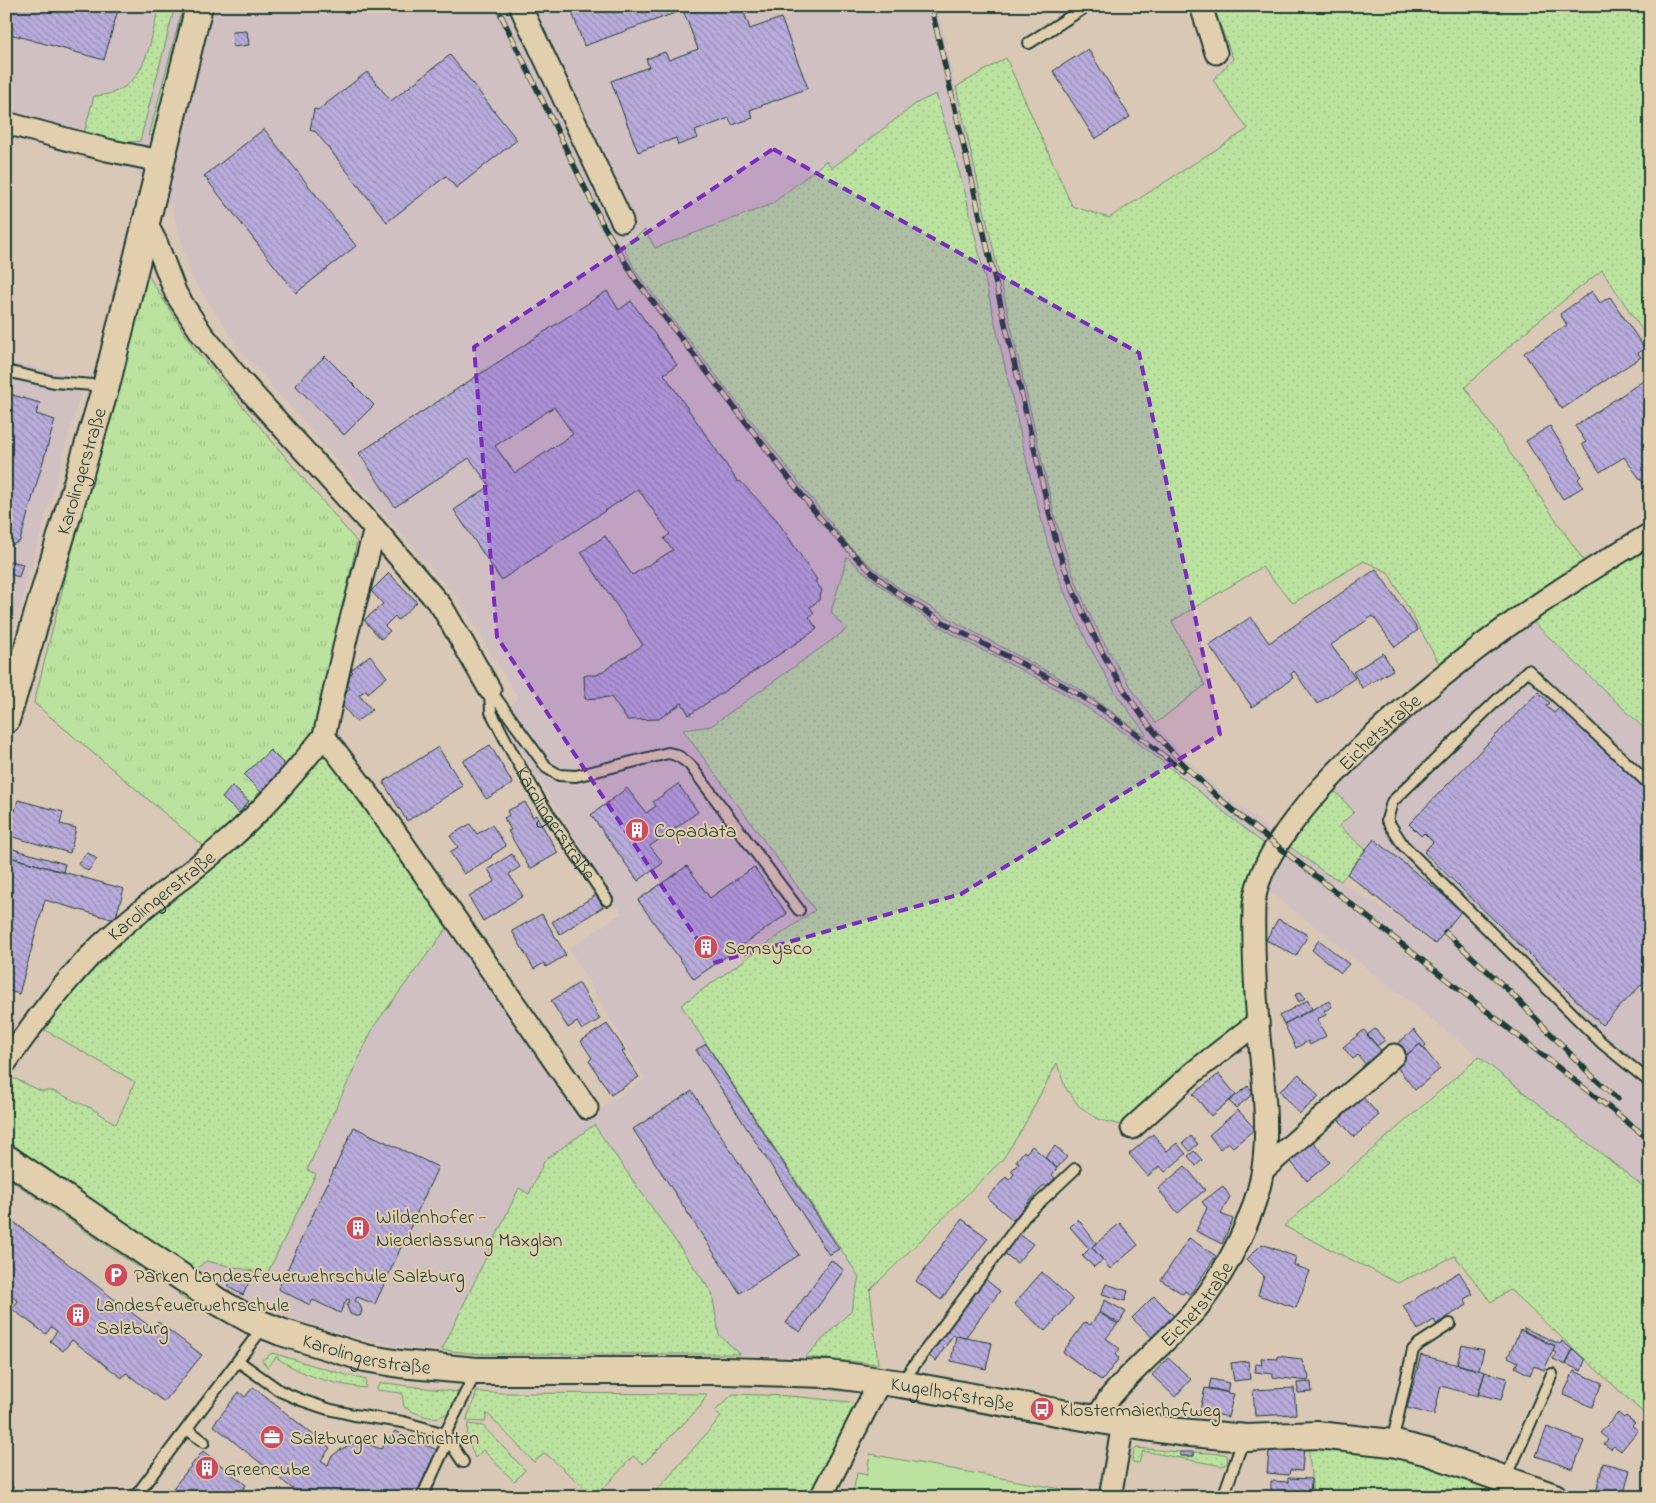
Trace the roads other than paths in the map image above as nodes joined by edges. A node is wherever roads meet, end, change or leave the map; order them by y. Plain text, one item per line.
1 (200, 6) edge
2 (520, 6) edge
3 (1087, 6) edge
4 (1202, 6) edge
5 (1029, 43) dead end
6 (1216, 52) dead end
7 (6, 123) edge
8 (160, 161) junction
9 (145, 220) junction
10 (622, 221) dead end
11 (6, 371) edge
12 (106, 386) junction
13 (375, 529) junction
14 (1650, 534) edge
15 (490, 690) junction
16 (6, 720) edge
17 (324, 736) junction
18 (1650, 785) edge
19 (607, 900) dead end
20 (800, 910) dead end
21 (1258, 1022) junction
22 (1394, 1055) dead end
23 (6, 1062) edge
24 (1650, 1082) edge
25 (587, 1108) dead end
26 (1132, 1128) dead end
27 (6, 1158) edge
28 (1075, 1169) dead end
29 (1264, 1169) junction
30 (1450, 1324) dead end
31 (265, 1326) junction
32 (238, 1361) junction
33 (476, 1370) junction
34 (631, 1370) joint
35 (1552, 1374) dead end
36 (890, 1383) junction
37 (1095, 1419) junction
38 (1123, 1424) junction
39 (187, 1429) junction
40 (446, 1437) junction
41 (1247, 1438) junction
42 (204, 1442) dead end
43 (1392, 1443) junction
44 (462, 1462) dead end
45 (1505, 1480) junction
46 (135, 1497) edge
47 (422, 1497) edge
48 (821, 1497) edge
49 (1110, 1497) edge
50 (1223, 1497) edge
51 (1554, 1497) edge

1 - 8 street, Karolingerstraße
2 - 10 street
3 - 5 lane
4 - 6 street
7 - 8 street
8 - 9 street, Karolingerstraße
9 - 12 street, Karolingerstraße
9 - 13 street, Karolingerstraße
11 - 12 lane
12 - 16 street, Karolingerstraße
13 - 15 street, Karolingerstraße
13 - 17 street, Karolingerstraße
14 - 21 street, Eichetstraße
15 - 19 lane, Karolingerstraße
15 - 20 lane, Karolingerstraße
17 - 23 street, Karolingerstraße
17 - 25 street
18 - 24 lane
21 - 26 street
21 - 29 street, Eichetstraße
22 - 29 street
27 - 31 street, Karolingerstraße
28 - 36 lane
29 - 37 street, Eichetstraße
30 - 43 lane
31 - 32 lane
31 - 33 street, Karolingerstraße
32 - 39 lane
32 - 40 lane
33 - 34 street, Karolingerstraße
33 - 40 lane
34 - 36 street, Kugelhofstraße
35 - 45 lane
36 - 37 street, Kugelhofstraße
36 - 48 street
37 - 38 street, Kugelhofstraße
38 - 41 street, Kugelhofstraße
38 - 49 street
39 - 42 lane
39 - 46 lane
40 - 44 lane
40 - 47 lane
41 - 43 street, Kugelhofstraße
41 - 50 lane
43 - 45 street, Kugelhofstraße
45 - 51 street, Kugelhofstraße

